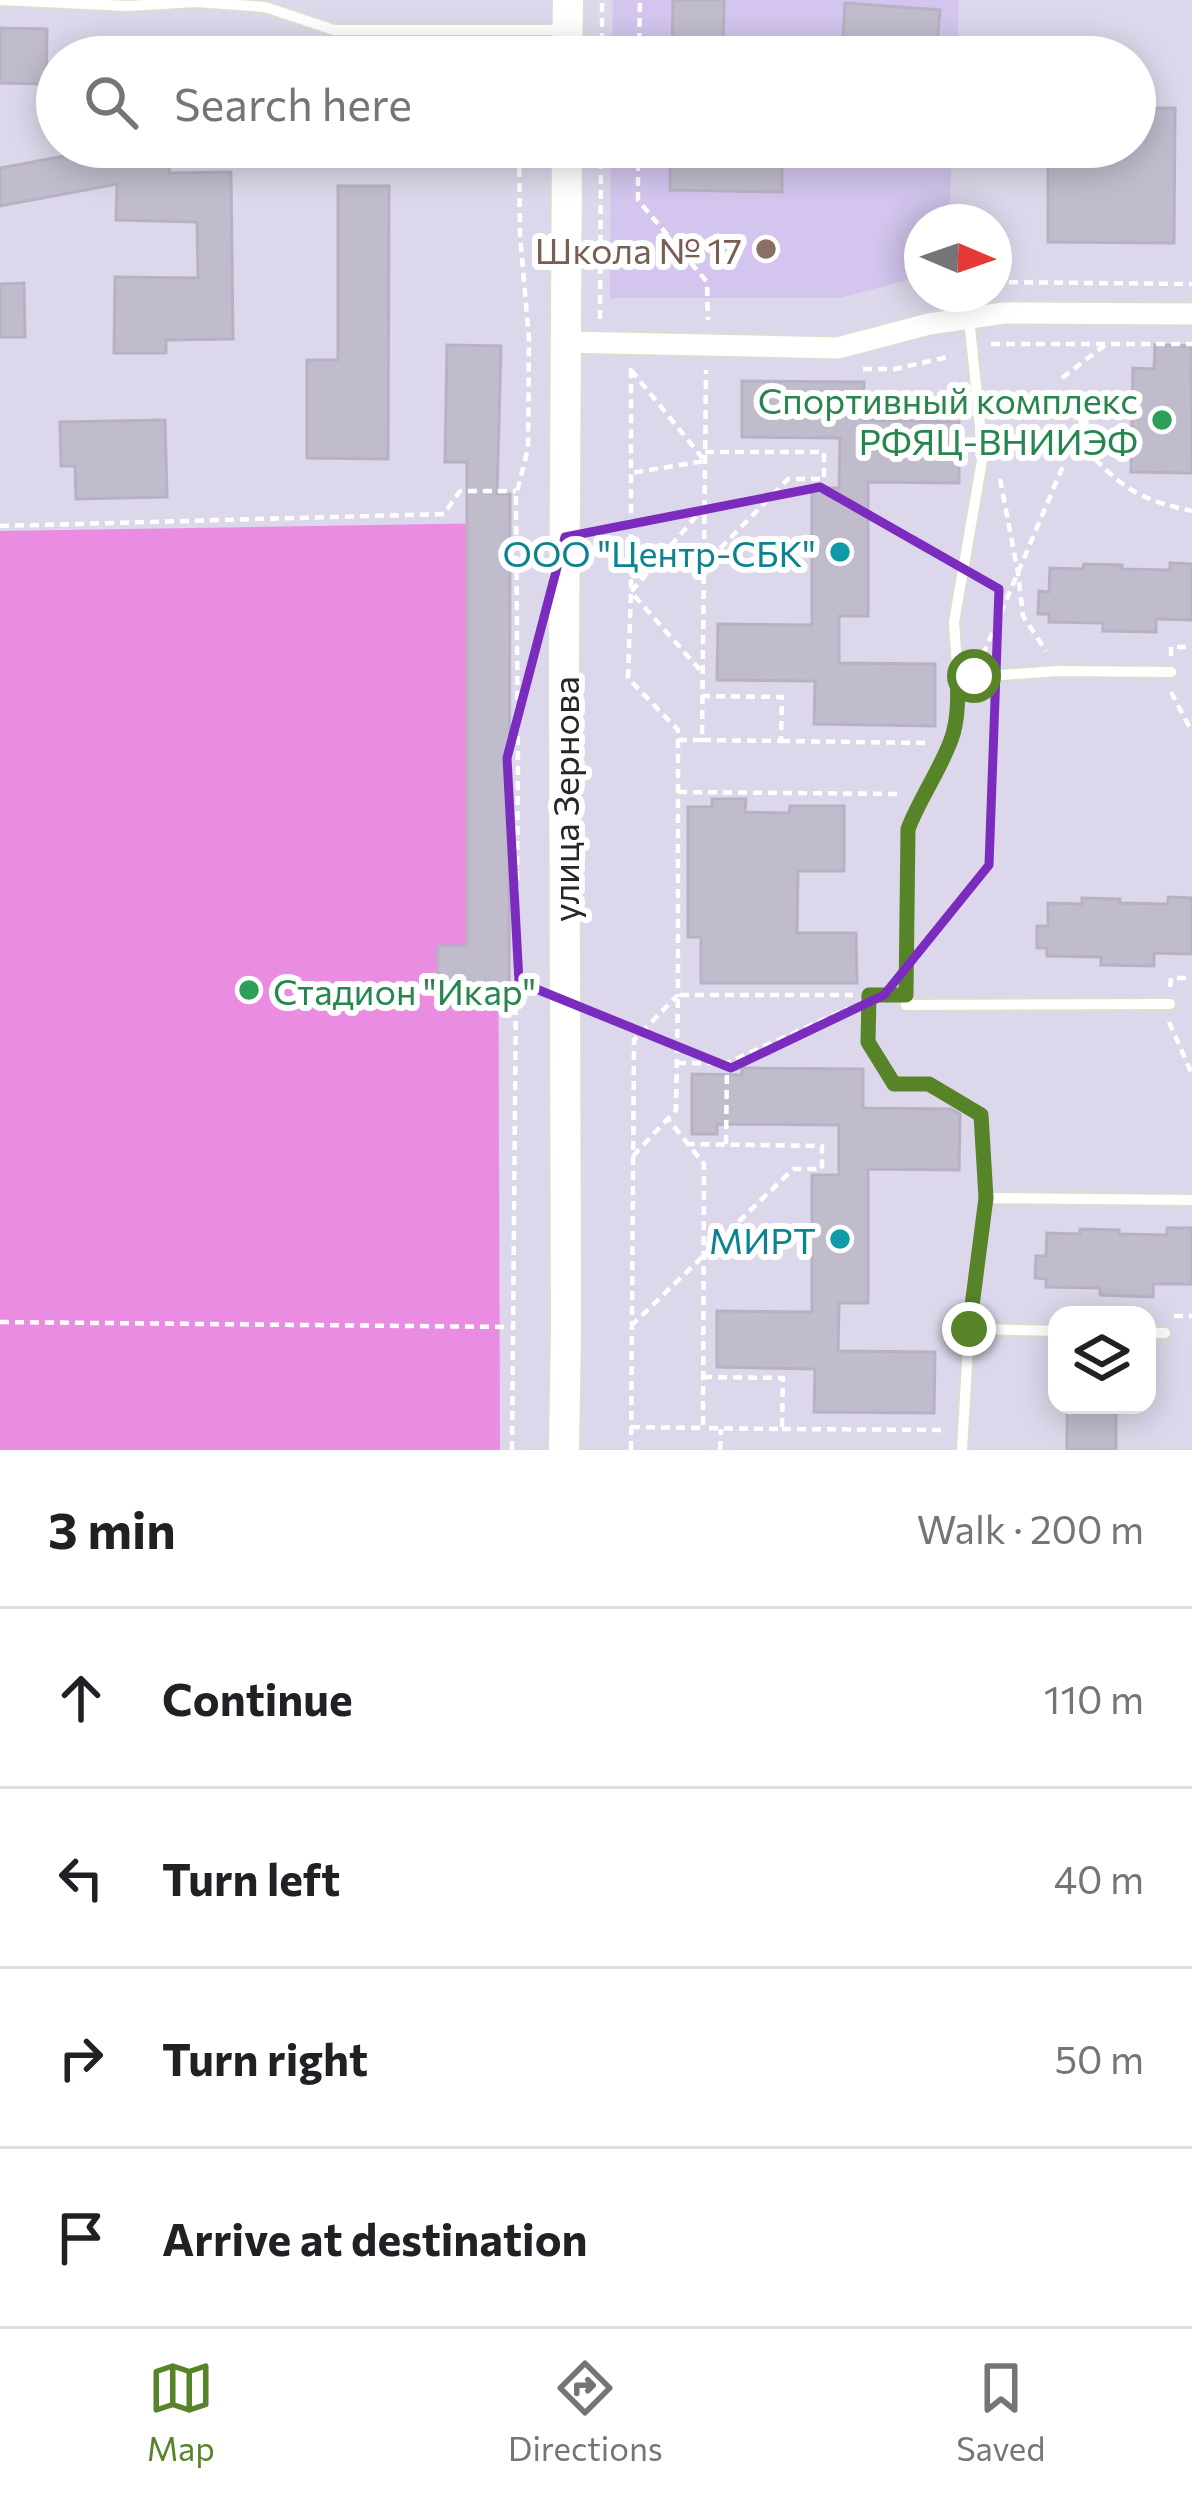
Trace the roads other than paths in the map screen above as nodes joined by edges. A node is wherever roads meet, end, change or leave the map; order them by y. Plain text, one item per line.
1 (0, 0) edge
2 (128, 3) edge
3 (568, 29) edge
4 (567, 168) edge
5 (1192, 314) edge
6 (970, 318) junction
7 (566, 342) junction
8 (1026, 399) dead end
9 (987, 444) junction
10 (957, 670) junction
11 (1171, 672) dead end
12 (906, 995) junction
13 (1170, 1004) dead end
14 (986, 1198) junction
15 (1192, 1200) edge
16 (969, 1329) junction
17 (1048, 1331) edge
18 (1156, 1333) edge
19 (1165, 1333) dead end
20 (564, 1450) edge
21 (962, 1450) edge

1 - 2 lane
2 - 3 lane
4 - 7 main road, улица Зернова
5 - 6 street
6 - 7 street
6 - 9 lane
7 - 20 main road, улица Зернова
8 - 9 lane
9 - 10 lane
10 - 11 lane
10 - 12 lane
12 - 13 lane
12 - 14 lane
14 - 15 lane
14 - 16 lane
16 - 17 lane
16 - 21 lane
18 - 19 lane

